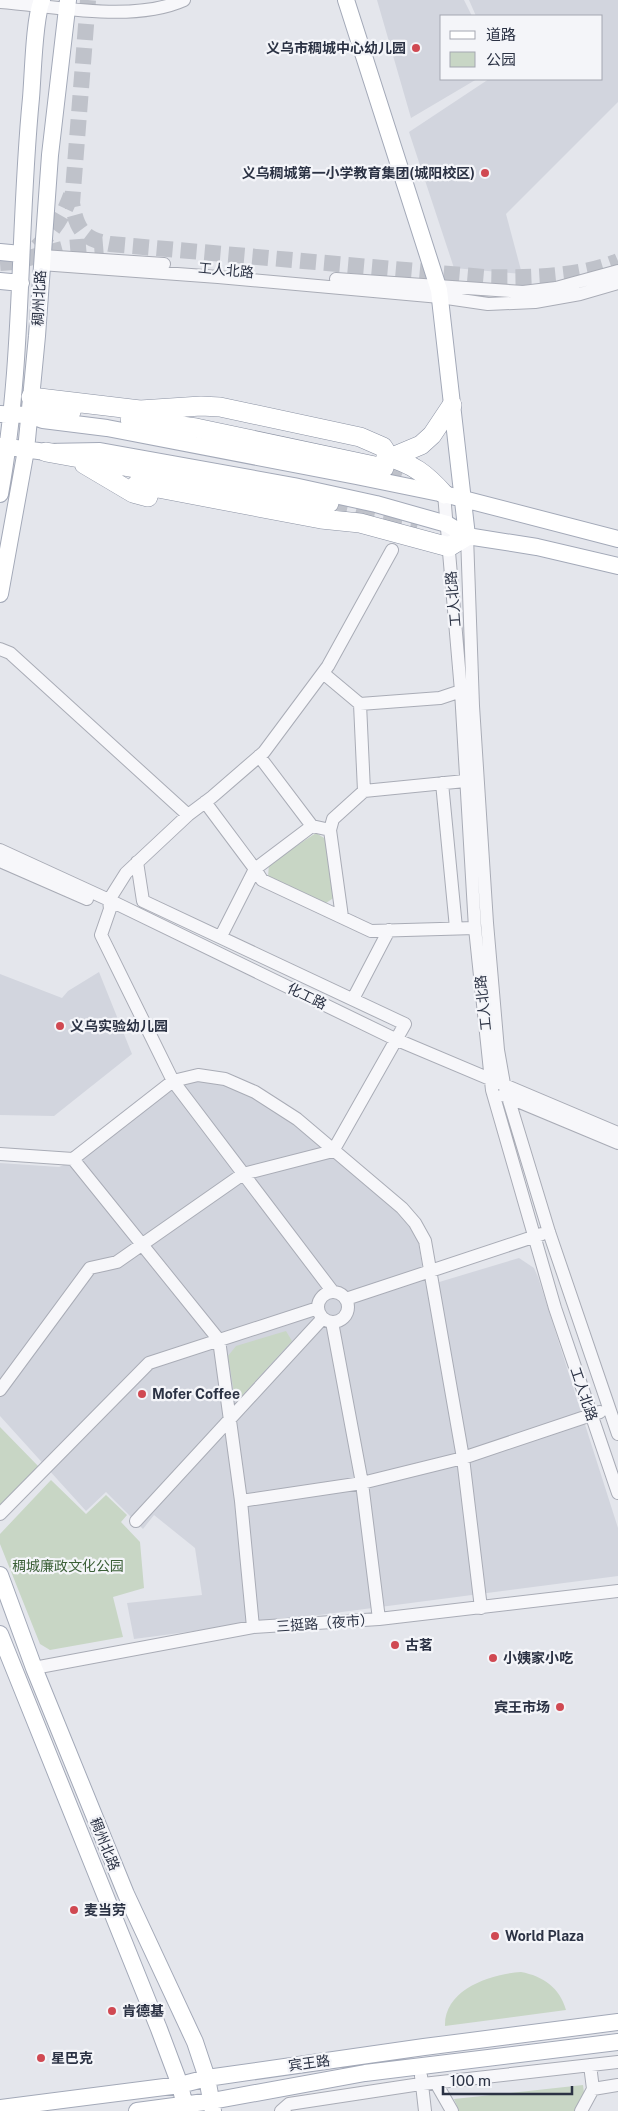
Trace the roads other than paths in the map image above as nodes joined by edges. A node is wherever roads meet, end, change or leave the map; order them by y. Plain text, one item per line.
1 (184, 0) edge
2 (346, 0) edge
3 (0, 2) edge
4 (41, 2) edge
5 (68, 4) edge
6 (0, 252) edge
7 (22, 254) junction
8 (41, 260) junction
9 (618, 271) edge
10 (0, 281) edge
11 (618, 283) edge
12 (21, 284) junction
13 (439, 292) junction
14 (452, 405) junction
15 (18, 410) edge
16 (202, 415) dead end
17 (4, 447) edge
18 (26, 450) junction
19 (46, 452) junction
20 (68, 456) junction
21 (387, 463) junction
22 (138, 484) dead end
23 (0, 494) edge
24 (454, 497) junction
25 (332, 512) junction
26 (447, 524) junction
27 (466, 536) junction
28 (618, 539) edge
29 (449, 547) junction
30 (392, 550) dead end
31 (618, 566) edge
32 (0, 594) edge
33 (0, 649) edge
34 (323, 673) junction
35 (461, 691) junction
36 (360, 704) junction
37 (259, 756) junction
38 (465, 781) junction
39 (442, 783) junction
40 (364, 791) junction
41 (206, 802) junction
42 (188, 815) junction
43 (312, 826) junction
44 (330, 830) junction
45 (0, 850) edge
46 (471, 853) junction
47 (449, 856) junction
48 (0, 861) edge
49 (137, 862) junction
50 (254, 869) junction
51 (110, 904) junction
52 (342, 917) junction
53 (456, 928) junction
54 (475, 928) junction
55 (389, 930) junction
56 (221, 936) junction
57 (354, 999) junction
58 (393, 1043) junction
59 (173, 1082) junction
60 (496, 1085) junction
61 (508, 1098) junction
62 (618, 1133) edge
63 (618, 1143) edge
64 (333, 1150) junction
65 (0, 1154) edge
66 (73, 1158) junction
67 (243, 1174) junction
68 (549, 1232) junction
69 (534, 1238) junction
70 (142, 1245) junction
71 (314, 1268) junction
72 (430, 1271) junction
73 (333, 1292) junction
74 (346, 1299) junction
75 (323, 1312) junction
76 (219, 1340) junction
77 (0, 1390) edge
78 (610, 1409) junction
79 (592, 1415) junction
80 (230, 1420) junction
81 (618, 1434) edge
82 (463, 1458) junction
83 (362, 1484) junction
84 (618, 1493) edge
85 (241, 1501) junction
86 (0, 1514) edge
87 (136, 1520) dead end
88 (0, 1575) edge
89 (618, 1590) edge
90 (481, 1608) junction
91 (378, 1619) junction
92 (253, 1627) junction
93 (0, 1634) edge
94 (34, 1668) junction
95 (618, 2022) edge
96 (618, 2042) edge
97 (618, 2062) edge
98 (420, 2066) junction
99 (590, 2066) junction
100 (207, 2078) junction
101 (436, 2083) junction
102 (422, 2084) junction
103 (180, 2085) junction
104 (618, 2086) edge
105 (593, 2089) junction
106 (212, 2106) edge
107 (0, 2108) edge
108 (186, 2108) edge
109 (137, 2111) edge
110 (281, 2111) edge
111 (426, 2111) edge
112 (452, 2111) edge
113 (581, 2111) edge

1 - 5 street
2 - 13 main road
3 - 4 street
4 - 5 street
4 - 7 main road, 稠州北路
5 - 8 main road, 稠州北路
6 - 7 main road
7 - 12 main road, 稠州北路
8 - 13 street
8 - 15 main road, 稠州北路
9 - 13 street
10 - 12 main road
11 - 13 street
12 - 15 main road, 稠州北路
13 - 14 main road
14 - 21 highway
14 - 24 main road
15 - 17 main road, 稠州北路
15 - 18 main road, 稠州北路
15 - 21 highway
15 - 24 main road
16 - 21 highway
17 - 18 main road
17 - 23 main road, 稠州北路
18 - 19 main road
18 - 32 main road, 稠州北路
19 - 20 highway
19 - 26 main road
20 - 25 highway
20 - 25 highway
21 - 24 highway
22 - 25 highway
24 - 26 street, 工人北路
24 - 27 main road
24 - 28 main road
25 - 29 highway
26 - 27 main road
26 - 29 street, 工人北路
27 - 29 highway
27 - 31 main road
27 - 60 street, 工人北路
29 - 35 street, 工人北路
30 - 34 street
33 - 42 street
34 - 36 street
34 - 37 street
35 - 36 street
35 - 38 street, 工人北路
36 - 40 street
37 - 41 street
37 - 43 street
38 - 39 street
38 - 46 street, 工人北路
39 - 40 street
39 - 47 street
40 - 44 street
41 - 42 street
41 - 50 street
42 - 49 street
43 - 44 street
43 - 50 street
44 - 52 street
45 - 51 street, 化工路
46 - 47 street
46 - 54 street, 工人北路
47 - 53 street
48 - 51 street, 化工路
49 - 51 street
49 - 56 street
50 - 52 street
50 - 56 street
51 - 58 street, 化工路
51 - 59 street
52 - 55 street
53 - 54 street
53 - 55 street
54 - 60 street, 工人北路
55 - 57 street
56 - 57 street
57 - 58 street
58 - 60 street, 化工路
58 - 64 street
59 - 64 street
59 - 66 street
59 - 67 street
60 - 61 street, 工人北路
60 - 62 street, 化工路
60 - 69 street, 工人北路
61 - 63 street
61 - 68 street, 工人北路
64 - 67 street
64 - 72 street
65 - 66 street
66 - 70 street
67 - 70 street
67 - 71 street
68 - 69 street
68 - 78 street, 工人北路
69 - 72 street
69 - 79 street, 工人北路
70 - 76 street
70 - 77 street
71 - 73 street
71 - 75 street
72 - 74 street
72 - 82 street
73 - 74 street
73 - 75 street
74 - 75 street
75 - 76 street
75 - 80 street
75 - 83 street
76 - 80 street
76 - 86 street
78 - 79 street
78 - 81 street, 工人北路
79 - 82 street
79 - 84 street, 工人北路
80 - 85 street
80 - 87 street
82 - 83 street
82 - 90 street
83 - 85 street
83 - 91 street
85 - 92 street
88 - 94 main road, 稠州北路
89 - 90 street, 三挺路（夜市）
90 - 91 street, 三挺路（夜市）
91 - 92 street, 三挺路（夜市）
92 - 94 street, 三挺路（夜市）
93 - 103 main road, 稠州北路
94 - 100 main road, 稠州北路
95 - 100 main road, 宾王路
96 - 98 main road, 宾王路
97 - 99 street
98 - 102 street
98 - 106 main road, 宾王路
99 - 101 street
99 - 105 street
100 - 103 main road, 宾王路
100 - 106 main road, 稠州北路
101 - 102 street
101 - 112 street
102 - 110 street
102 - 111 street
103 - 107 main road, 宾王路
103 - 108 main road, 稠州北路
104 - 105 street
105 - 113 street
106 - 108 main road, 宾王路
108 - 109 main road, 宾王路

